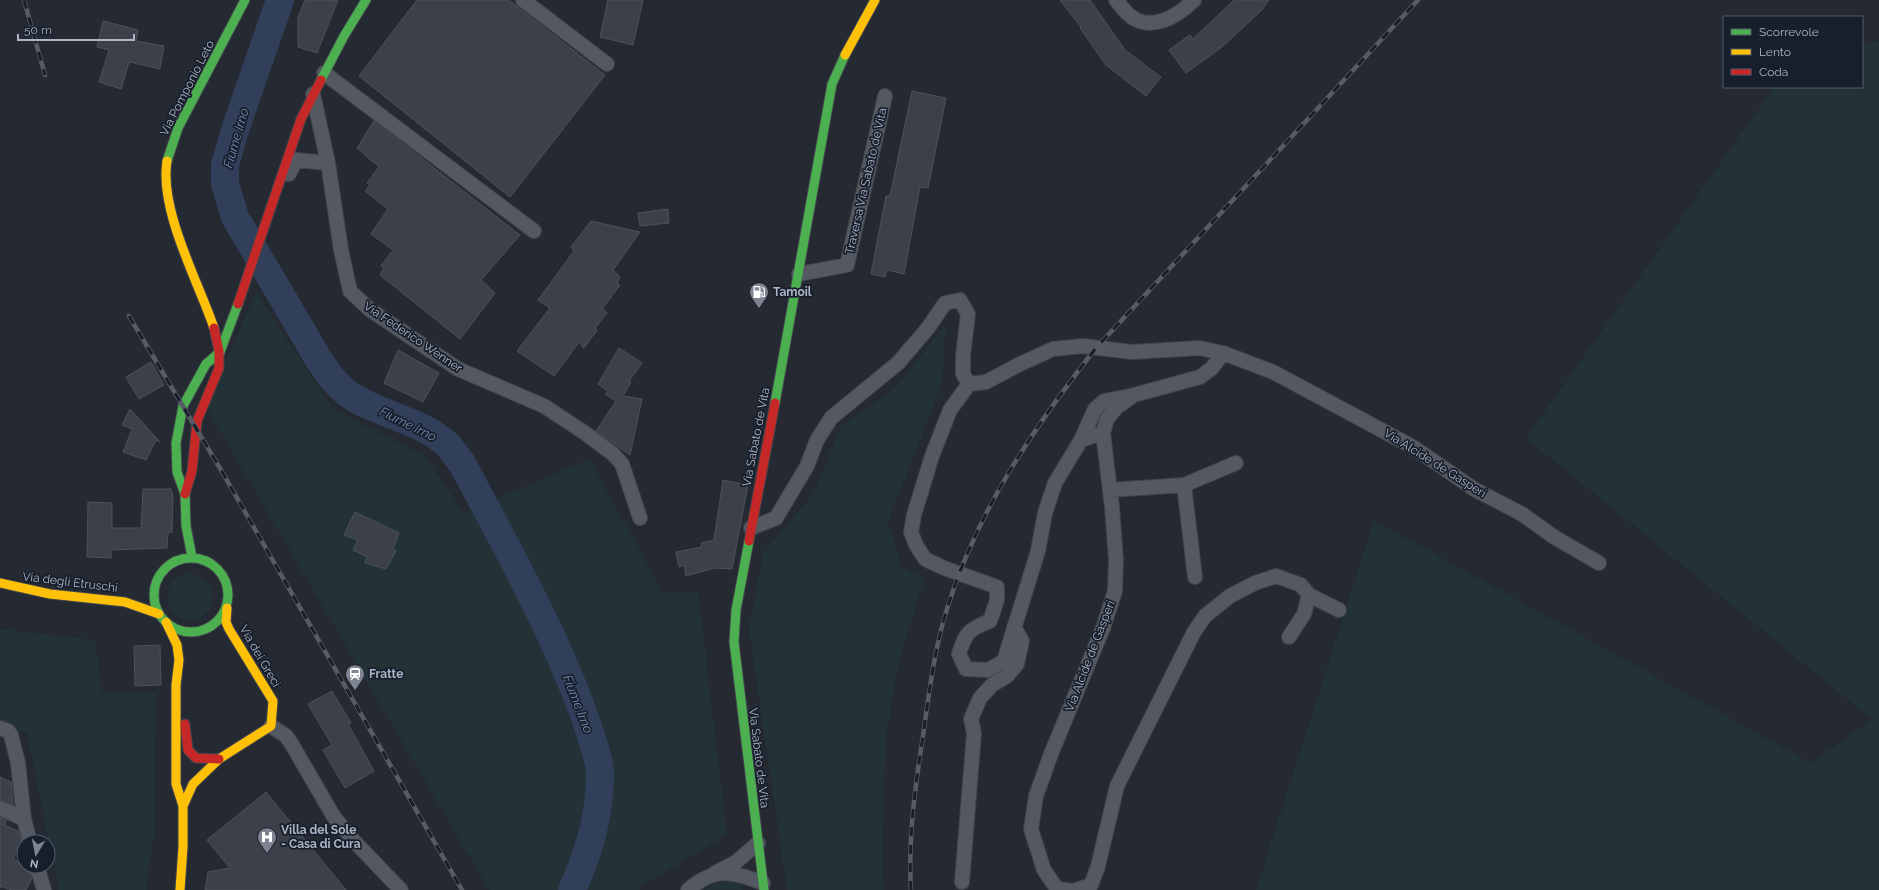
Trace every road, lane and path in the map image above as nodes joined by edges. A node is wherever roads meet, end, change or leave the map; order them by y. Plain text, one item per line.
1 (245, 0) edge
2 (366, 0) edge
3 (524, 0) edge
4 (875, 0) edge
5 (1116, 0) edge
6 (1194, 0) edge
7 (607, 64) dead end
8 (324, 72) junction
9 (313, 94) junction
10 (885, 96) dead end
11 (328, 163) junction
12 (268, 219) junction
13 (534, 231) dead end
14 (799, 274) junction
15 (220, 352) junction
16 (1222, 353) junction
17 (969, 384) junction
18 (1134, 395) junction
19 (1103, 433) junction
20 (1081, 440) junction
21 (1236, 463) dead end
22 (1184, 485) junction
23 (1110, 490) junction
24 (185, 494) junction
25 (640, 518) dead end
26 (751, 528) junction
27 (192, 558) junction
28 (1599, 563) dead end
29 (1195, 576) dead end
30 (0, 582) edge
31 (1308, 595) junction
32 (226, 608) junction
33 (1340, 610) dead end
34 (159, 614) junction
35 (166, 622) junction
36 (1014, 627) junction
37 (1289, 637) dead end
38 (179, 674) junction
39 (270, 726) junction
40 (0, 728) edge
41 (219, 758) junction
42 (183, 806) junction
43 (0, 808) edge
44 (24, 819) junction
45 (28, 834) edge
46 (758, 843) junction
47 (715, 873) junction
48 (39, 874) edge
49 (962, 882) dead end
50 (764, 887) edge
51 (44, 890) edge
52 (180, 890) edge
53 (401, 890) edge
54 (688, 890) edge
55 (1068, 890) edge
56 (1076, 890) edge

1 - 15 main road, Via Pomponio Leto
2 - 8 main road
3 - 7 street
4 - 14 main road, Via Sabato de Vita
5 - 6 street
8 - 9 main road
8 - 13 street
9 - 11 street, Via Federico Wenner
9 - 12 main road
10 - 14 street, Traversa Via Sabato de Vita
11 - 12 street
11 - 25 street, Via Federico Wenner
12 - 15 main road
14 - 26 main road, Via Sabato de Vita
15 - 24 main road
15 - 24 main road
16 - 17 street, Via Alcide de Gasperi
16 - 18 street, Via Alcide de Gasperi
16 - 28 street, Via Alcide de Gasperi
17 - 26 street
17 - 36 street
18 - 19 street, Via Alcide de Gasperi
18 - 20 street
19 - 20 street
19 - 23 street, Via Alcide de Gasperi
20 - 36 street
21 - 22 street
22 - 23 street
22 - 29 street
23 - 55 street, Via Alcide de Gasperi
24 - 27 main road
26 - 46 main road, Via Sabato de Vita
27 - 32 main road
27 - 34 main road
30 - 34 main road, Via degli Etruschi
31 - 33 street
31 - 37 street
31 - 56 street
32 - 35 main road
32 - 39 main road, Via dei Greci
34 - 35 main road
35 - 38 main road
36 - 49 street
38 - 41 main road
38 - 42 main road
39 - 41 main road
39 - 53 street
40 - 44 street
41 - 42 main road
42 - 52 main road
43 - 44 street
44 - 45 street
46 - 47 street
46 - 50 main road, Via Sabato de Vita
47 - 50 street
47 - 54 street
48 - 51 street

